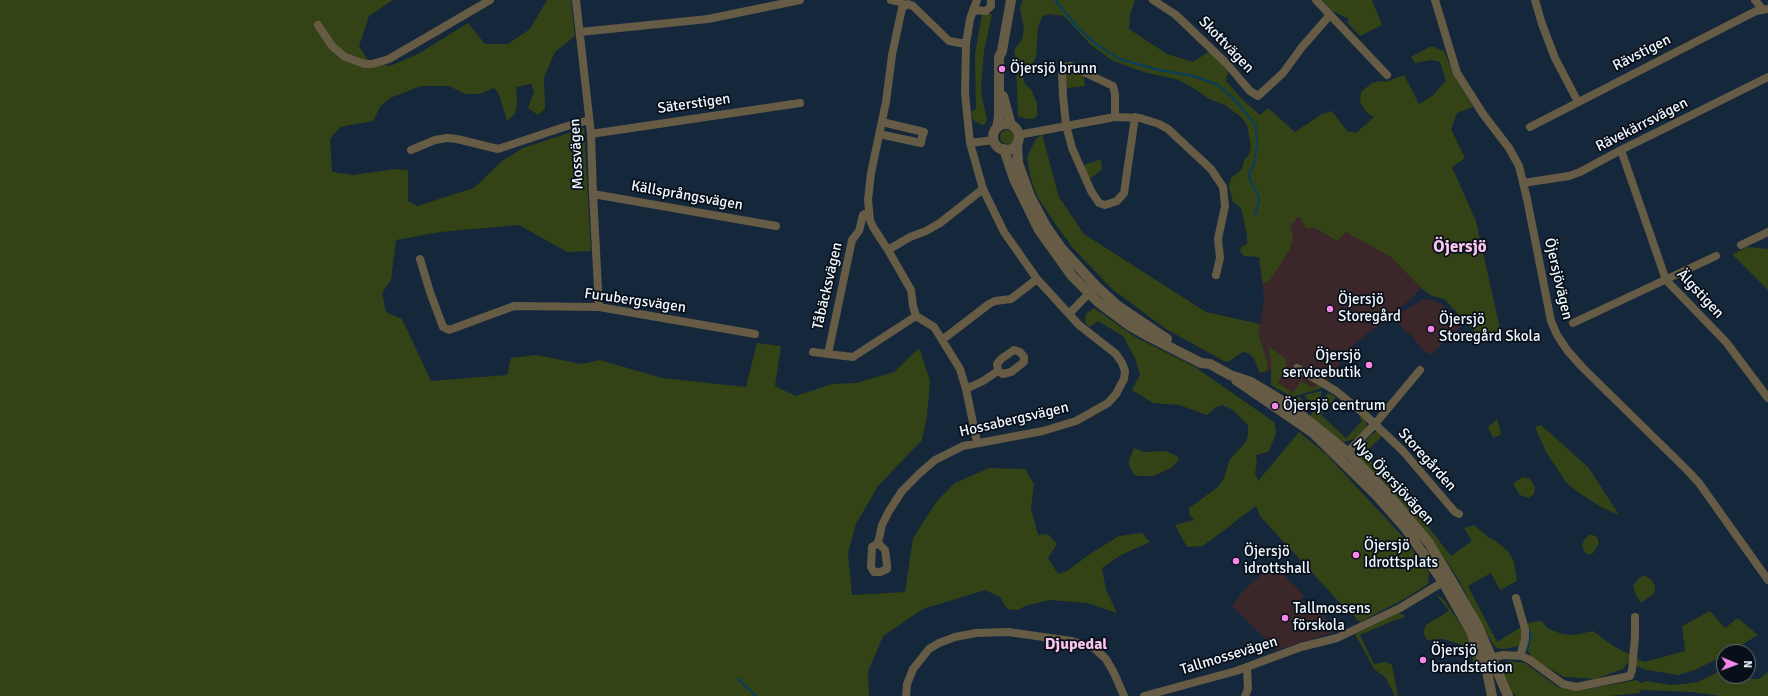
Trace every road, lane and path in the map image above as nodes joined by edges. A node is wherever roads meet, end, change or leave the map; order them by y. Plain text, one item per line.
1 (490, 0) edge
2 (576, 0) edge
3 (800, 0) edge
4 (891, 0) edge
5 (977, 0) edge
6 (991, 0) edge
7 (1011, 0) edge
8 (1153, 0) edge
9 (1316, 0) edge
10 (1435, 0) edge
11 (1535, 0) edge
12 (1755, 0) edge
13 (904, 4) edge
14 (1766, 9) edge
15 (973, 10) junction
16 (1330, 15) junction
17 (318, 25) dead end
18 (580, 32) junction
19 (966, 44) junction
20 (1002, 51) junction
21 (1387, 75) dead end
22 (1768, 77) edge
23 (1578, 102) junction
24 (800, 103) dead end
25 (1115, 117) junction
26 (1135, 117) junction
27 (589, 120) junction
28 (882, 122) junction
29 (1011, 125) junction
30 (1066, 125) junction
31 (1530, 127) dead end
32 (997, 128) junction
33 (591, 134) junction
34 (879, 134) junction
35 (1018, 139) junction
36 (994, 140) junction
37 (970, 143) junction
38 (1004, 149) junction
39 (411, 150) dead end
40 (1621, 150) junction
41 (1524, 183) junction
42 (984, 189) junction
43 (593, 194) junction
44 (868, 212) junction
45 (776, 226) dead end
46 (1768, 232) edge
47 (1741, 245) dead end
48 (888, 250) junction
49 (1716, 256) dead end
50 (420, 259) dead end
51 (1216, 275) dead end
52 (1037, 279) junction
53 (1666, 280) junction
54 (1092, 290) junction
55 (599, 307) junction
56 (1069, 314) junction
57 (916, 316) junction
58 (1573, 323) dead end
59 (755, 334) dead end
60 (942, 340) junction
61 (813, 352) dead end
62 (828, 354) junction
63 (1297, 368) dead end
64 (1420, 370) dead end
65 (998, 371) dead end
66 (966, 389) junction
67 (1768, 398) edge
68 (1375, 424) junction
69 (977, 442) junction
70 (1344, 456) junction
71 (1459, 514) dead end
72 (878, 543) dead end
73 (1447, 580) junction
74 (1768, 580) edge
75 (1516, 598) dead end
76 (1635, 617) dead end
77 (1520, 656) junction
78 (1487, 659) junction
79 (1247, 668) junction
80 (906, 696) edge
81 (1124, 696) edge
82 (1144, 696) edge
83 (1245, 696) edge
84 (1492, 696) edge
85 (1508, 696) edge

1 - 17 street
2 - 18 street, Mossvägen
3 - 18 street
4 - 13 street
5 - 15 street, Hossabergsvägen
6 - 15 street
7 - 20 street
8 - 16 street, Skottvägen
9 - 16 street
10 - 41 street, Öjersjövägen
11 - 23 street
12 - 14 street
13 - 19 street
13 - 28 street, Tåbäcksvägen
14 - 23 street, Rävstigen
15 - 19 street, Hossabergsvägen
16 - 21 street
18 - 27 street, Mossvägen
19 - 37 street, Hossabergsvägen
20 - 29 street
20 - 32 street
22 - 40 street, Rävekärrsvägen
23 - 31 street, Rävstigen
24 - 33 street, Säterstigen
25 - 26 street
25 - 30 street
25 - 30 street
26 - 30 street
26 - 51 street
27 - 33 street, Mossvägen
27 - 39 street
28 - 34 street, Tåbäcksvägen
28 - 34 street
29 - 32 street
29 - 35 street
30 - 35 street
32 - 36 street
33 - 43 street, Mossvägen
34 - 44 street, Tåbäcksvägen
35 - 38 street
35 - 54 street, Nya Öjersjövägen
36 - 37 street
36 - 38 street, Nya Öjersjövägen
37 - 42 street, Hossabergsvägen
38 - 54 street, Nya Öjersjövägen
40 - 41 street, Rävekärrsvägen
40 - 53 street, Älgstigen
41 - 74 street, Öjersjövägen
42 - 48 street
42 - 52 street, Hossabergsvägen
43 - 45 street, Källsprångsvägen
43 - 55 street, Mossvägen
44 - 48 street
44 - 62 street, Tåbäcksvägen
46 - 47 street
48 - 57 street
49 - 53 street
50 - 55 street, Furubergsvägen
52 - 56 street, Hossabergsvägen
52 - 60 street
53 - 58 street
53 - 67 street, Älgstigen
54 - 56 street
54 - 70 street, Nya Öjersjövägen
55 - 59 street, Furubergsvägen
56 - 69 street, Hossabergsvägen
57 - 60 street
57 - 62 street, Tåbäcksvägen
60 - 66 street
61 - 62 street, Tåbäcksvägen
63 - 68 street
64 - 68 street, Storegården
65 - 66 street
66 - 69 street
68 - 70 street, Storegården
68 - 71 street, Storegården
69 - 72 street, Hossabergsvägen
70 - 73 street, Nya Öjersjövägen
73 - 78 street, Nya Öjersjövägen
73 - 79 street, Tallmossevägen
75 - 77 street
76 - 77 street
77 - 78 street
78 - 84 street, Nya Öjersjövägen
78 - 85 street, Nya Öjersjövägen
79 - 82 street, Tallmossevägen
79 - 83 street
80 - 81 street

